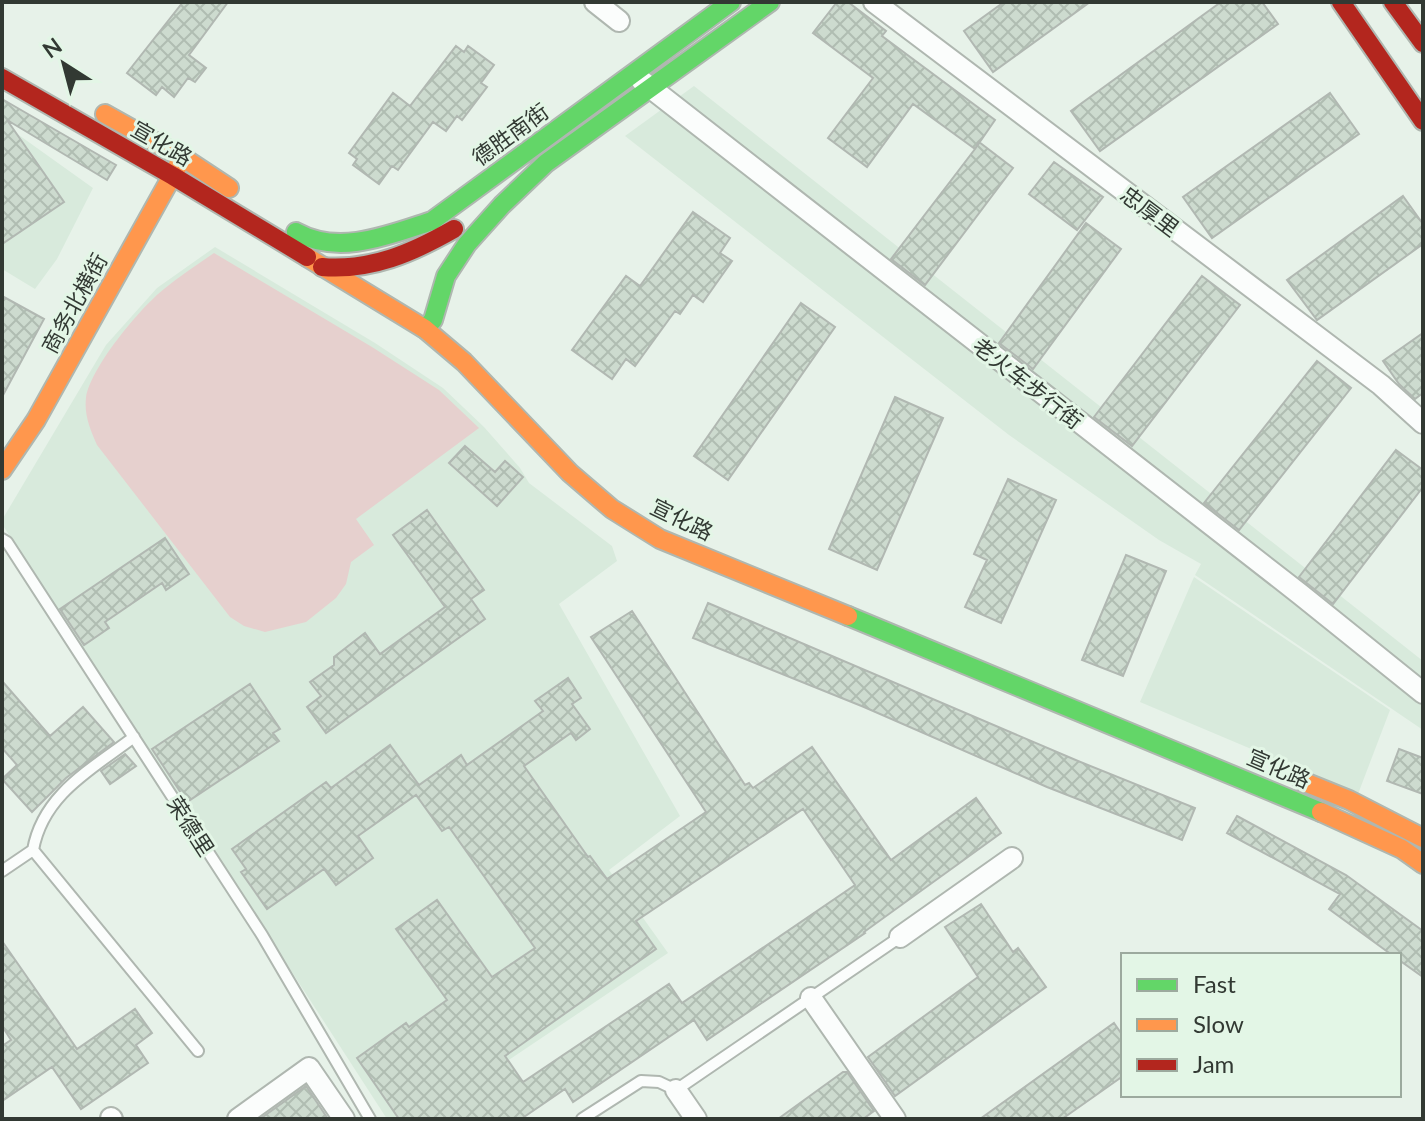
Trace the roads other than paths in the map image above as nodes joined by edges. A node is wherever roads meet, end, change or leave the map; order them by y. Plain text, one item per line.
1 (595, 2) edge
2 (731, 2) edge
3 (770, 2) edge
4 (874, 2) edge
5 (1341, 2) edge
6 (1393, 2) edge
7 (619, 21) dead end
8 (1423, 43) edge
9 (633, 74) junction
10 (2, 78) edge
11 (652, 89) junction
12 (85, 103) dead end
13 (1423, 121) edge
14 (182, 157) junction
15 (546, 163) junction
16 (173, 176) junction
17 (296, 232) junction
18 (320, 267) junction
19 (352, 269) junction
20 (429, 325) junction
21 (1423, 423) edge
22 (2, 470) edge
23 (2, 539) edge
24 (959, 642) dead end
25 (1423, 693) edge
26 (134, 737) junction
27 (1291, 777) dead end
28 (1423, 838) edge
29 (33, 850) junction
30 (1012, 858) dead end
31 (1423, 864) edge
32 (2, 871) edge
33 (900, 937) joint
34 (811, 998) junction
35 (198, 1051) dead end
36 (676, 1090) junction
37 (238, 1119) edge
38 (344, 1119) edge
39 (370, 1119) edge
40 (582, 1119) edge
41 (696, 1119) edge
42 (895, 1119) edge

1 - 7 street
2 - 9 main road, 德胜南街
3 - 11 main road, 德胜南街
4 - 21 street, 忠厚里
5 - 13 main road
6 - 8 main road
9 - 11 street, 老火车步行街
9 - 17 main road, 德胜南街
10 - 16 main road, 宣化路
11 - 15 main road, 德胜南街
11 - 25 street, 老火车步行街
12 - 14 main road, 宣化路
14 - 16 main road, 商务北横街
14 - 17 main road, 宣化路
15 - 19 main road, 德胜南街
15 - 20 main road, 德胜南街
16 - 18 main road, 宣化路
16 - 22 main road, 商务北横街
17 - 19 main road, 宣化路
18 - 19 main road, 德胜南街
18 - 20 main road, 宣化路
19 - 20 main road, 宣化路
20 - 24 main road, 宣化路
20 - 31 main road, 宣化路
23 - 26 lane, 荣德里
26 - 29 lane
26 - 39 lane, 荣德里
27 - 28 main road, 宣化路
29 - 32 lane
29 - 35 lane
30 - 33 street
33 - 34 lane
34 - 36 lane
34 - 42 street
36 - 40 lane
36 - 41 street
37 - 38 street

